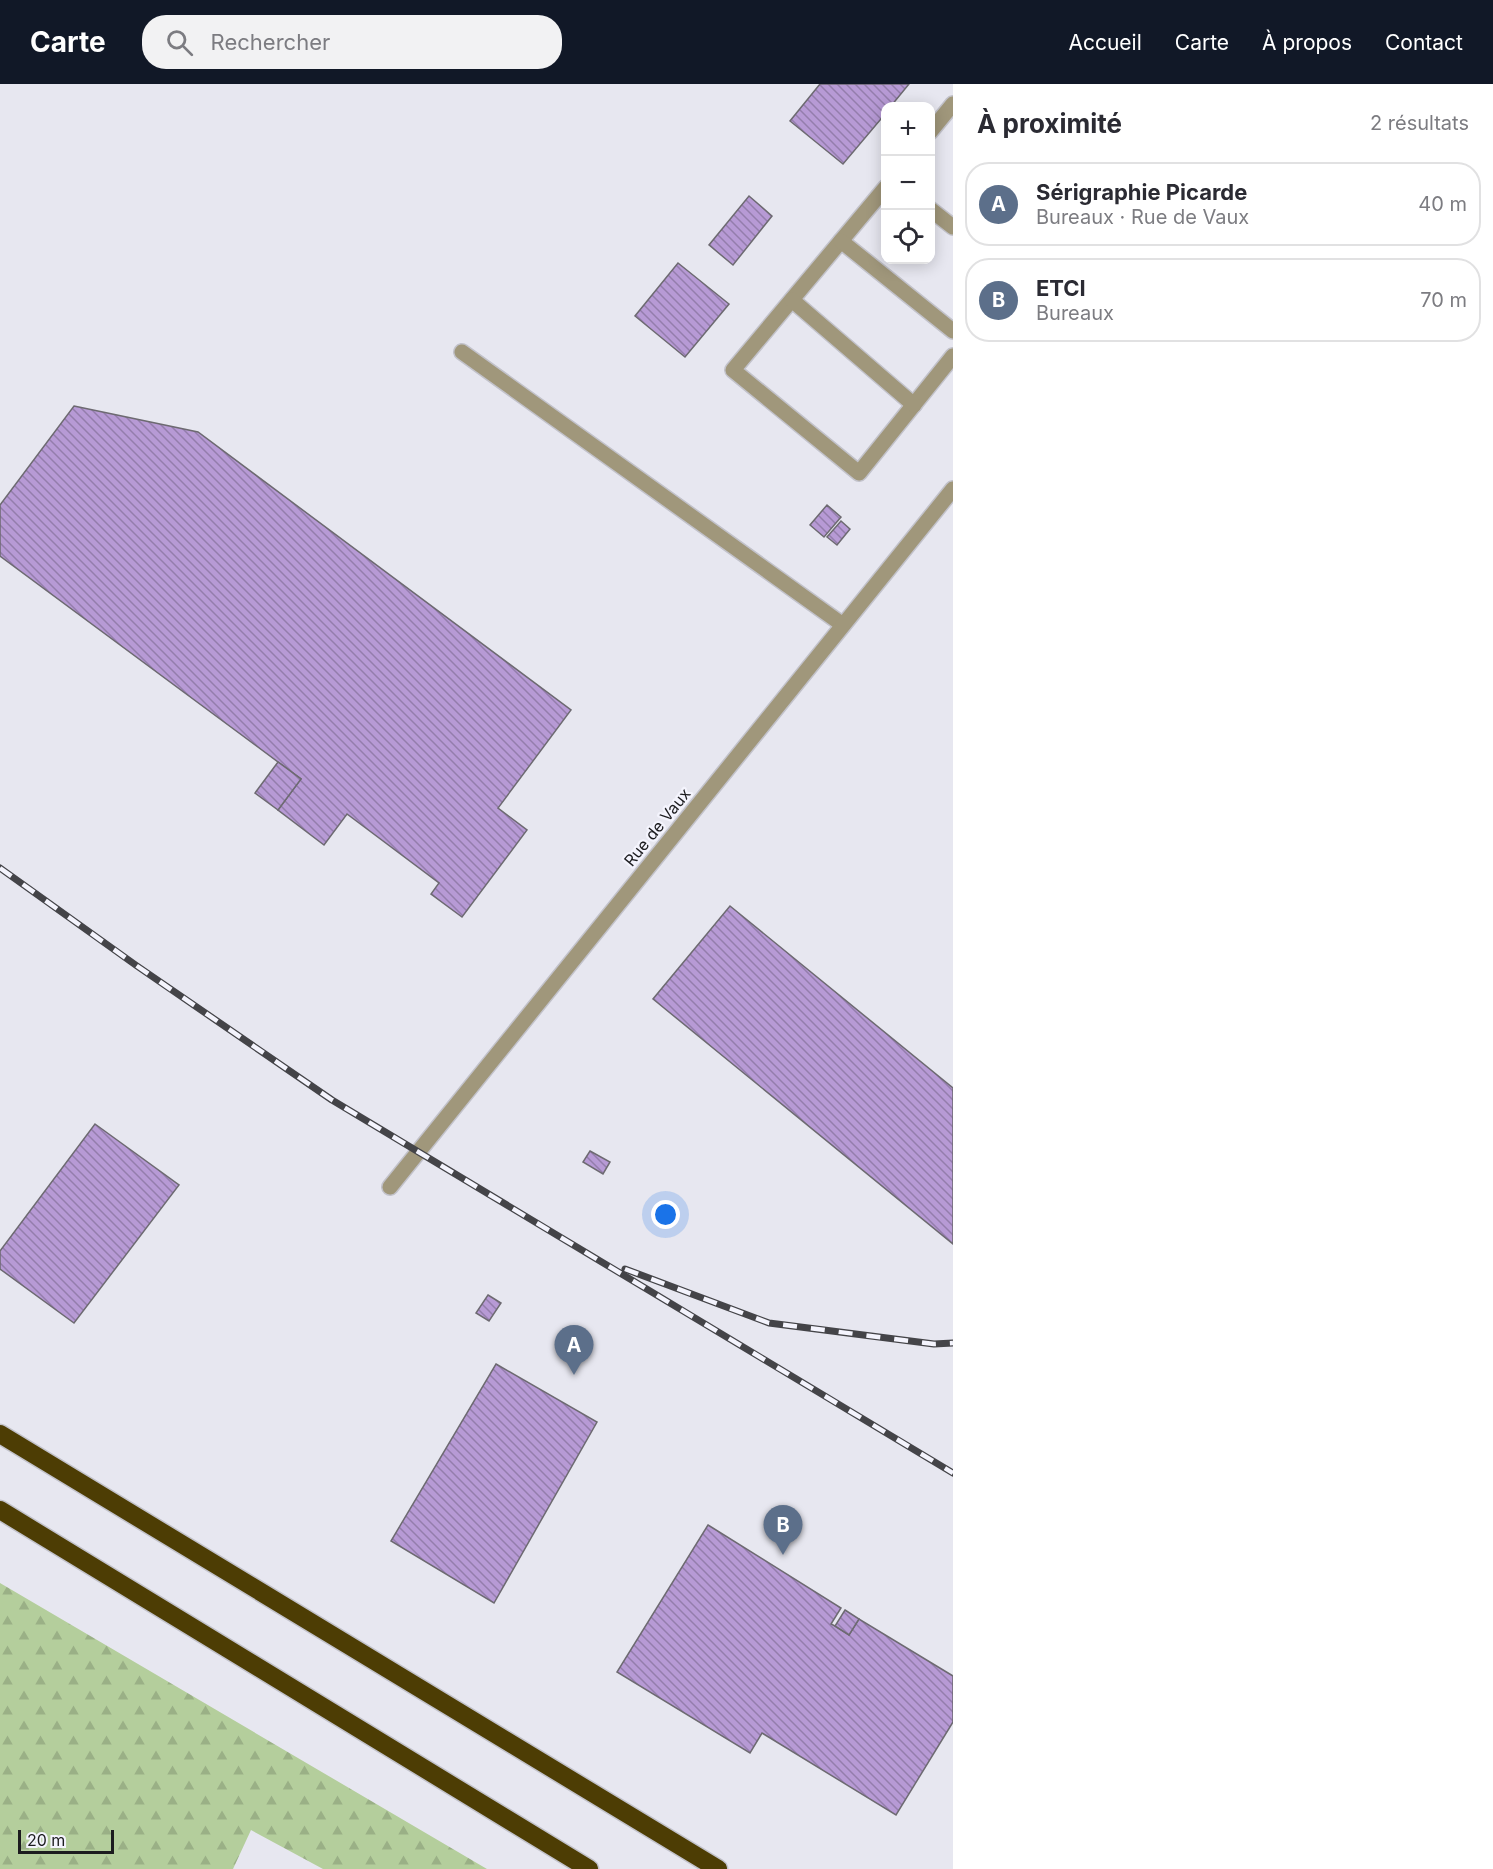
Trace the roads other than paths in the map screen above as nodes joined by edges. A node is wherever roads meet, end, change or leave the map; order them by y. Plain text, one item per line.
1 (953, 104) edge
2 (935, 126) edge
3 (881, 192) edge
4 (931, 210) edge
5 (953, 227) edge
6 (841, 241) junction
7 (792, 300) junction
8 (953, 331) edge
9 (462, 352) dead end
10 (953, 356) edge
11 (914, 405) junction
12 (953, 489) edge
13 (843, 625) junction
14 (390, 1187) dead end
15 (0, 1434) edge
16 (0, 1510) edge
17 (589, 1869) edge
18 (718, 1869) edge

1 - 2 street
3 - 6 street
4 - 5 street
6 - 7 street
6 - 8 street
7 - 11 street
7 - 11 street
9 - 13 street
10 - 11 street
12 - 13 street, Rue de Vaux
13 - 14 street, Rue de Vaux
15 - 18 highway
16 - 17 highway

